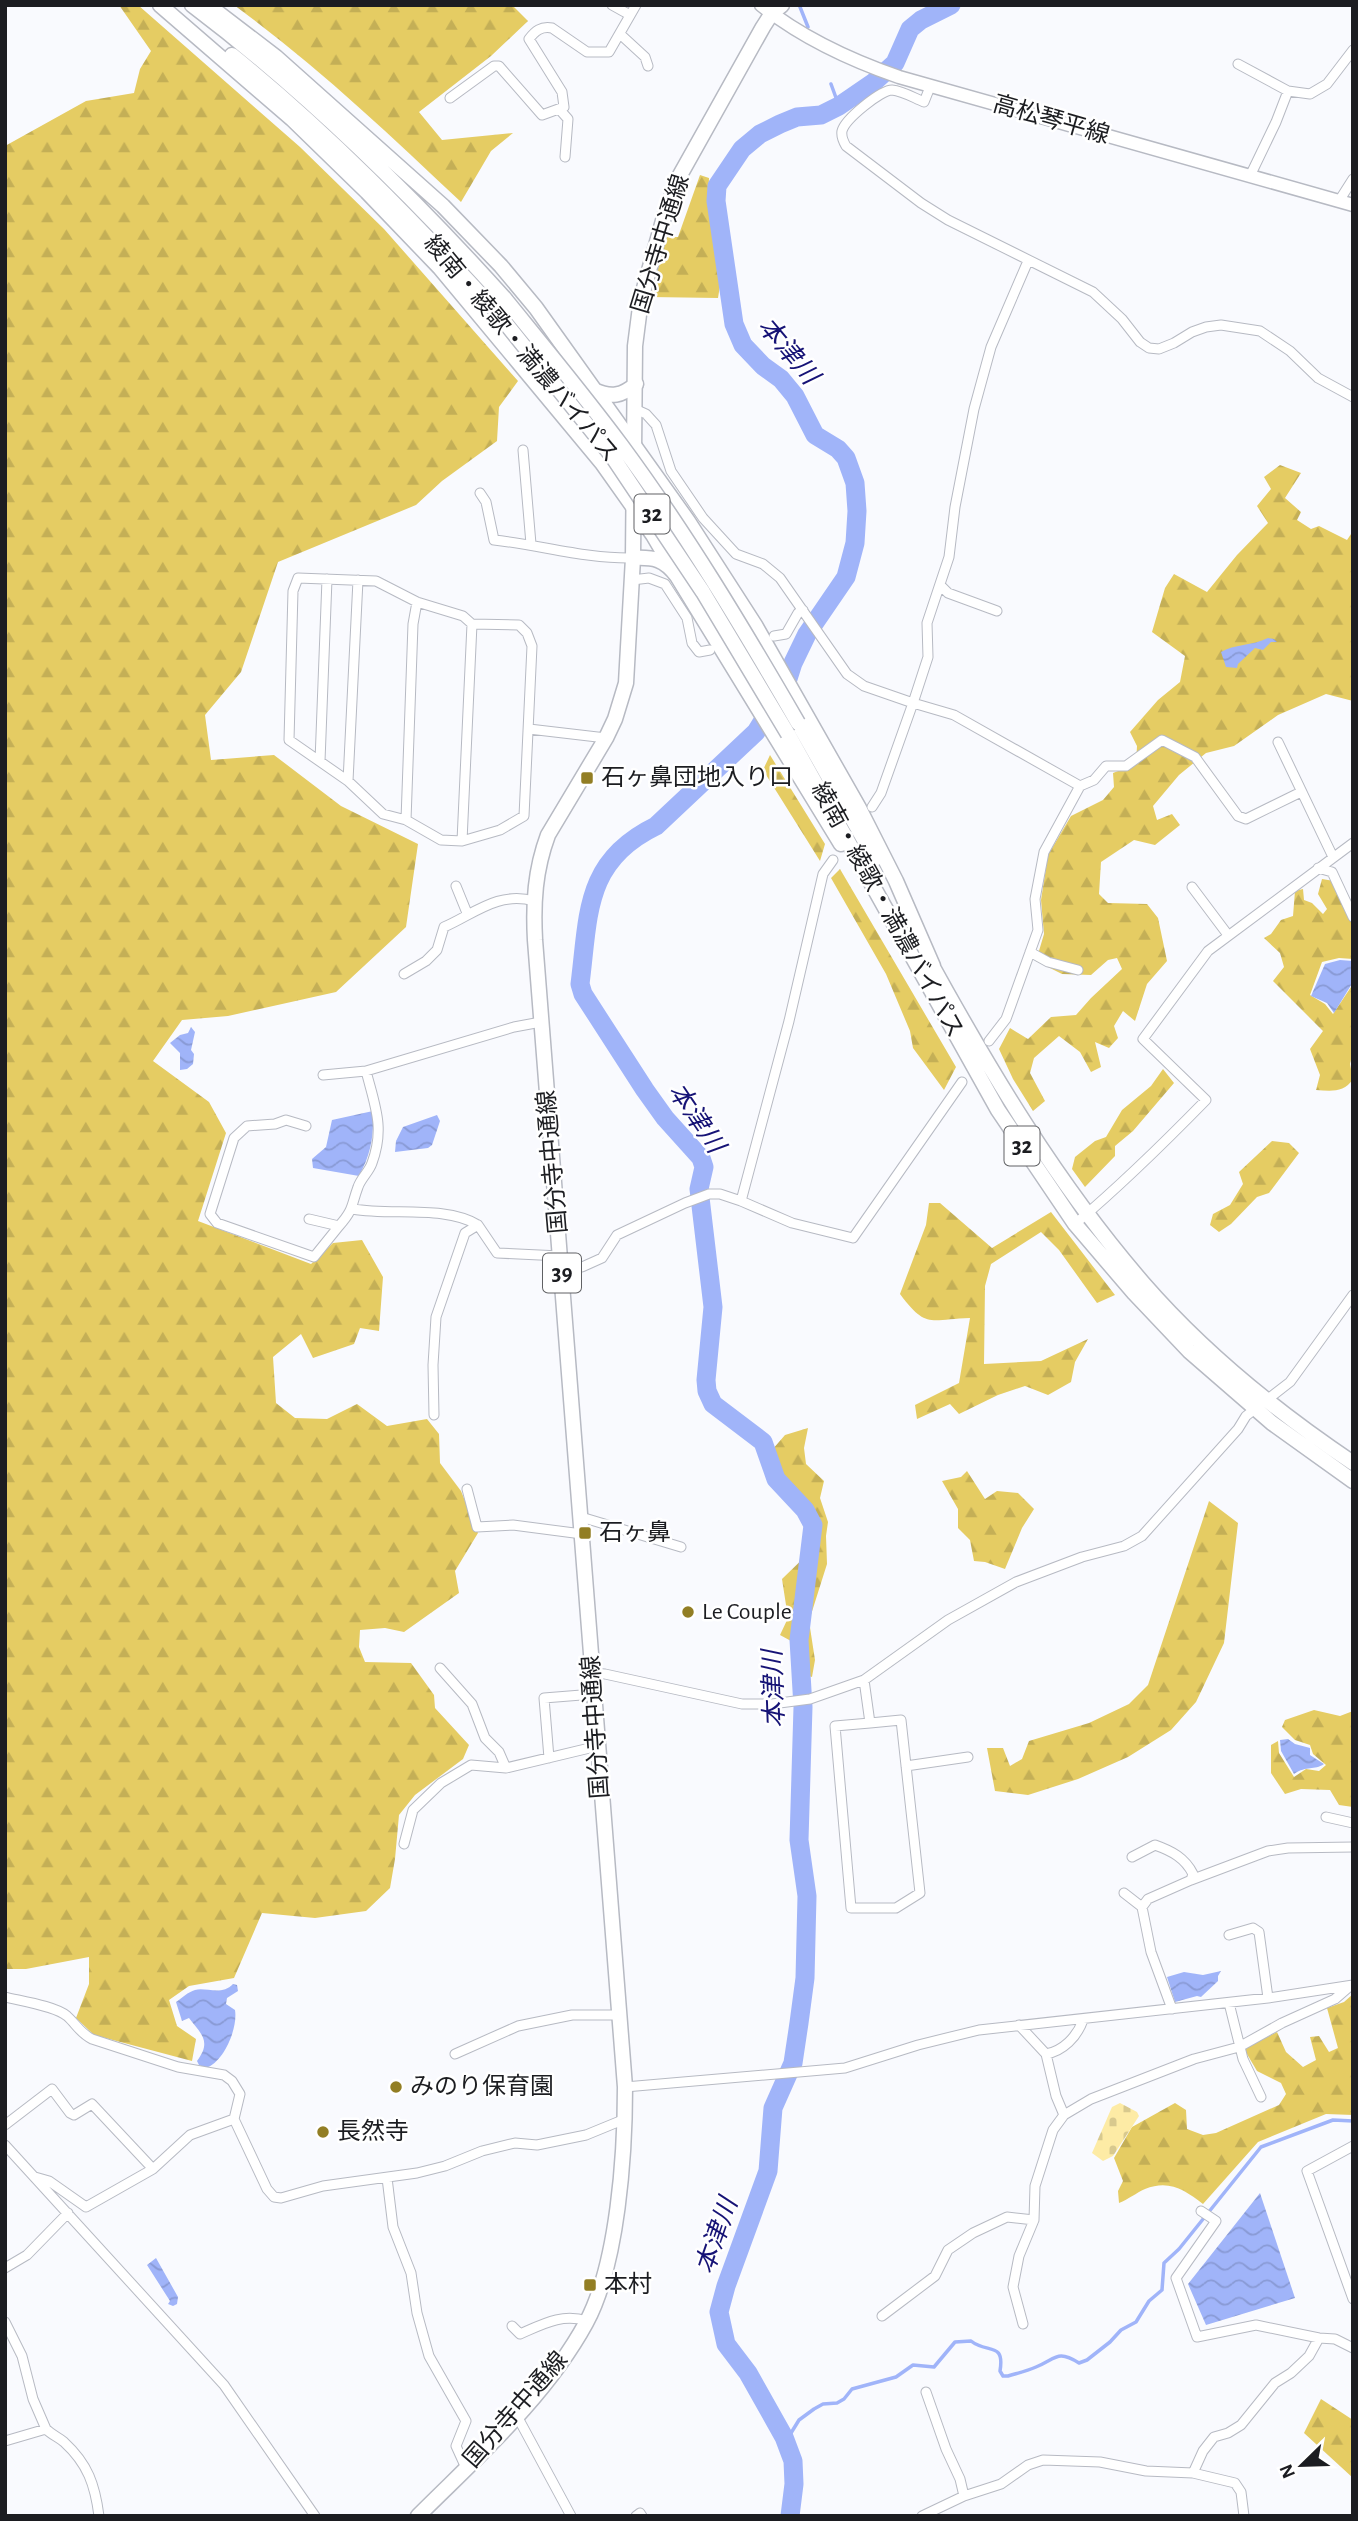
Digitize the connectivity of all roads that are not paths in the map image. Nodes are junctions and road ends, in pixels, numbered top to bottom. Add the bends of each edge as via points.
1 (160, 5) edge
2 (168, 5) edge
3 (192, 5) edge
4 (208, 5) edge
5 (612, 5) edge
6 (636, 5) edge
7 (772, 8) edge
8 (629, 15) junction
9 (620, 34) junction
10 (1353, 50) edge
11 (1238, 64) dead end
12 (648, 66) dead end
13 (930, 87) junction
14 (1288, 91) junction
15 (450, 98) dead end
16 (559, 110) junction
17 (565, 157) dead end
18 (1250, 176) junction
19 (1353, 179) edge
20 (1339, 201) junction
21 (1353, 205) edge
22 (1028, 261) junction
23 (500, 304) junction
24 (636, 384) junction
25 (594, 390) junction
26 (1353, 397) edge
27 (635, 409) junction
28 (635, 446) junction
29 (523, 450) dead end
30 (480, 493) dead end
31 (633, 507) junction
32 (531, 544) junction
33 (633, 558) junction
34 (677, 576) junction
35 (327, 579) junction
36 (358, 580) junction
37 (632, 580) junction
38 (941, 586) junction
39 (417, 602) junction
40 (997, 611) dead end
41 (805, 613) junction
42 (472, 624) junction
43 (774, 636) dead end
44 (710, 650) dead end
45 (913, 703) junction
46 (802, 718) junction
47 (529, 729) junction
48 (606, 738) junction
49 (783, 739) junction
50 (1278, 742) dead end
51 (320, 761) junction
52 (348, 781) junction
53 (1080, 786) junction
54 (1301, 792) junction
55 (872, 807) dead end
56 (405, 820) junction
57 (463, 841) junction
58 (1353, 843) edge
59 (1333, 857) junction
60 (833, 860) dead end
61 (1318, 868) junction
62 (456, 886) dead end
63 (1192, 887) dead end
64 (534, 901) junction
65 (467, 914) junction
66 (1353, 917) edge
67 (1228, 935) junction
68 (1031, 953) junction
69 (927, 969) junction
70 (1078, 970) dead end
71 (404, 974) dead end
72 (541, 1022) junction
73 (989, 1041) dead end
74 (366, 1071) junction
75 (323, 1075) dead end
76 (962, 1082) dead end
77 (306, 1126) dead end
78 (741, 1201) junction
79 (353, 1209) junction
80 (309, 1219) dead end
81 (1081, 1219) junction
82 (478, 1225) junction
83 (339, 1226) junction
84 (560, 1256) junction
85 (1353, 1295) edge
86 (1268, 1401) junction
87 (1256, 1410) junction
88 (434, 1415) dead end
89 (1353, 1463) edge
90 (1353, 1481) edge
91 (467, 1489) dead end
92 (581, 1517) junction
93 (582, 1534) junction
94 (681, 1548) dead end
95 (440, 1668) dead end
96 (592, 1673) junction
97 (864, 1680) junction
98 (594, 1694) junction
99 (870, 1723) junction
100 (598, 1746) junction
101 (968, 1757) dead end
102 (549, 1758) junction
103 (906, 1766) junction
104 (506, 1768) junction
105 (1326, 1816) dead end
106 (1353, 1823) edge
107 (404, 1844) dead end
108 (1353, 1847) edge
109 (1132, 1857) dead end
110 (1191, 1880) junction
111 (1124, 1893) dead end
112 (1142, 1907) junction
113 (1229, 1935) dead end
114 (1352, 1985) edge
115 (1314, 1992) junction
116 (5, 1997) edge
117 (1268, 1998) junction
118 (1229, 2003) junction
119 (1318, 2007) junction
120 (1172, 2009) junction
121 (620, 2015) junction
122 (1083, 2020) junction
123 (1019, 2025) junction
124 (1240, 2047) junction
125 (455, 2054) dead end
126 (1046, 2054) junction
127 (625, 2087) junction
128 (1261, 2097) dead end
129 (1064, 2115) junction
130 (234, 2119) junction
131 (625, 2119) junction
132 (5, 2125) edge
133 (5, 2145) edge
134 (1353, 2146) edge
135 (152, 2169) junction
136 (35, 2177) junction
137 (387, 2178) junction
138 (1201, 2211) dead end
139 (68, 2213) junction
140 (1034, 2220) junction
141 (5, 2268) edge
142 (1353, 2300) edge
143 (881, 2316) dead end
144 (587, 2321) junction
145 (5, 2322) edge
146 (1023, 2324) dead end
147 (512, 2326) dead end
148 (1319, 2338) junction
149 (1353, 2348) edge
150 (926, 2392) dead end
151 (517, 2416) junction
152 (46, 2429) junction
153 (5, 2441) edge
154 (466, 2468) junction
155 (1193, 2473) junction
156 (964, 2496) junction
157 (99, 2516) edge
158 (315, 2516) edge
159 (418, 2516) edge
160 (571, 2516) edge
161 (636, 2516) edge
162 (642, 2516) edge
163 (922, 2516) edge
164 (1244, 2516) edge

1 - 31 main road via 292,119 440,268
2 - 23 main road, 綾南・綾歌・満濃バイパス / 32 via 326,135
3 - 23 main road, 綾南・綾歌・満濃バイパス / 32 via 337,126 433,220
4 - 25 main road via 276,57 443,206 536,308
5 - 8 street
6 - 8 street
7 - 13 main road, 高松琴平線 via 808,37
7 - 24 main road, 国分寺中通線 / 39 via 679,177 664,218 636,320
8 - 9 street
9 - 12 street via 645,57
9 - 16 street via 609,52 587,52 552,28 545,27 529,38 562,92 564,107
10 - 14 street via 1319,90 1310,94
11 - 14 street
13 - 18 main road, 高松琴平線
13 - 22 street via 924,102 897,91 881,93 847,121 842,139 921,203
14 - 18 street
15 - 16 street via 499,66 542,115
16 - 17 street via 568,119
18 - 20 main road, 高松琴平線
19 - 20 street
20 - 21 main road, 高松琴平線
22 - 26 street via 1093,292 1149,348 1174,344 1206,327 1260,331 1318,378
22 - 38 street via 990,346
23 - 46 main road, 綾南・綾歌・満濃バイパス / 32, bridge via 584,396 655,494
23 - 49 main road, 綾南・綾歌・満濃バイパス / 32, bridge via 632,485 702,592
24 - 25 main road via 617,395
24 - 27 main road, 国分寺中通線 / 39
25 - 28 main road
27 - 28 main road, 国分寺中通線 / 39
27 - 41 street via 656,425 671,471 703,518 736,554 763,564 780,578
28 - 31 main road, 国分寺中通線 / 39
28 - 46 main road via 772,653
29 - 32 street
30 - 32 street via 494,540
31 - 33 main road, 国分寺中通線 / 39
31 - 34 main road
32 - 33 street via 596,558
33 - 34 main road via 658,559
33 - 37 main road, 国分寺中通線 / 39
34 - 49 main road via 744,686
35 - 36 street
35 - 51 street
35 - 51 street via 299,578 293,591 289,740
36 - 39 street via 376,581
36 - 52 street
37 - 44 street via 649,578 665,584 687,618 692,643 699,652
37 - 48 main road, 国分寺中通線 / 39 via 626,683
38 - 40 street via 948,593
38 - 45 street via 927,623 928,657
39 - 42 street via 463,616
39 - 56 street
41 - 43 street via 798,613 786,634
41 - 45 street via 846,674 864,686
42 - 47 street via 519,625 527,633 532,646
42 - 57 street
45 - 53 street via 954,715
45 - 55 street
46 - 69 main road, 綾南・綾歌・満濃バイパス / 32
47 - 48 street
47 - 57 street via 524,816 500,830
48 - 64 main road, 国分寺中通線 / 39 via 548,835
49 - 69 main road, 綾南・綾歌・満濃バイパス / 32
50 - 54 street
51 - 52 street
52 - 56 street via 383,814
53 - 54 street via 1094,780 1106,766 1126,766 1162,740 1195,757 1238,816 1246,819
53 - 68 street via 1044,852 1035,899 1038,930
54 - 59 street
56 - 57 street via 441,840
58 - 59 street
59 - 61 street
60 - 78 street via 823,874
61 - 66 street via 1332,872
61 - 67 street
62 - 65 street
63 - 67 street
64 - 65 street via 520,897 496,900
64 - 72 main road, 国分寺中通線 / 39
65 - 71 street via 444,927 437,950
67 - 81 street via 1208,951 1143,1039 1206,1100 1150,1159
68 - 70 street
68 - 73 street via 1006,1019
69 - 81 main road, 綾南・綾歌・満濃バイパス / 32
72 - 74 street
72 - 84 main road, 国分寺中通線 / 39
74 - 75 street
74 - 79 street via 380,1122 378,1143
76 - 78 street via 853,1238 792,1223
77 - 83 street via 286,1120 247,1126 234,1138 210,1214 216,1223 314,1257
78 - 84 street via 720,1194 685,1203 617,1236 602,1258 582,1266
79 - 82 street via 458,1217
79 - 83 street
80 - 83 street
81 - 86 main road, 綾南・綾歌・満濃バイパス / 32 via 1198,1340
81 - 87 main road, 綾南・綾歌・満濃バイパス / 32 via 1134,1293 1189,1351
82 - 84 street via 497,1252
82 - 88 street via 465,1233 436,1317
84 - 92 main road, 国分寺中通線 / 39
85 - 86 street via 1290,1382
86 - 87 street
86 - 89 main road, 綾南・綾歌・満濃バイパス / 32
87 - 90 main road, 綾南・綾歌・満濃バイパス / 32
87 - 97 street via 1135,1542 1016,1581 948,1620
91 - 93 street via 477,1527 513,1525
92 - 93 main road, 国分寺中通線 / 39
92 - 94 street
93 - 96 main road, 国分寺中通線 / 39
95 - 104 street via 472,1704 485,1738
96 - 97 street via 742,1704 795,1702
96 - 98 main road, 国分寺中通線 / 39
97 - 99 street
98 - 100 main road, 国分寺中通線 / 39
98 - 102 street via 544,1698
99 - 103 street via 901,1720
99 - 103 street via 835,1726 851,1908 896,1908 920,1893
100 - 102 street
100 - 121 main road, 国分寺中通線 / 39
101 - 103 street
102 - 104 street
104 - 107 street via 471,1765 441,1783 413,1810
105 - 106 street
108 - 110 street via 1268,1852
109 - 110 street via 1155,1845 1172,1851 1188,1864
110 - 112 street via 1148,1899
111 - 112 street
112 - 120 street via 1151,1952
113 - 117 street via 1253,1928 1259,1933
114 - 115 street
114 - 119 street
115 - 117 street
115 - 119 street
116 - 130 street via 66,2015 92,2039 178,2067 223,2075 240,2094
117 - 118 street
118 - 120 street
118 - 124 street
119 - 124 street
120 - 122 street
121 - 125 street via 572,2015 518,2026
121 - 127 main road, 国分寺中通線 / 39
122 - 123 street
122 - 126 street via 1058,2052
123 - 126 street
123 - 127 street via 918,2045 845,2068
124 - 128 street
124 - 129 street via 1168,2069 1091,2099
126 - 129 street
127 - 131 main road, 国分寺中通線 / 39
129 - 140 street via 1053,2130 1035,2186
130 - 135 street via 190,2135
130 - 137 street via 274,2197
131 - 137 street via 586,2135 537,2146 515,2143 445,2166
131 - 144 main road, 国分寺中通線 / 39 via 608,2264
132 - 135 street via 52,2089 74,2115 92,2104
133 - 136 street
134 - 142 street via 1307,2171
135 - 136 street via 86,2207 49,2181
136 - 139 street
137 - 154 street via 393,2227 411,2273 429,2356 466,2421 456,2446
138 - 148 street via 1216,2221 1175,2278 1197,2337 1256,2325
139 - 141 street via 27,2255
139 - 158 street via 224,2385
140 - 143 street via 1007,2217 973,2233 948,2250 935,2276
140 - 146 street via 1019,2256 1013,2287
144 - 147 street via 559,2318 520,2334
144 - 151 main road, 国分寺中通線 / 39 via 551,2377
145 - 152 street via 22,2356
148 - 149 street via 1335,2339
148 - 155 street via 1309,2356 1269,2388 1241,2425 1214,2437
150 - 156 street
151 - 154 main road, 国分寺中通線 / 39
151 - 160 street
152 - 153 street
152 - 157 street via 63,2441 88,2472 97,2491
154 - 159 main road, 国分寺中通線 / 39
155 - 156 street via 1146,2472 1078,2459 1043,2460 1002,2484
155 - 164 street via 1235,2483
156 - 163 street
161 - 162 street

